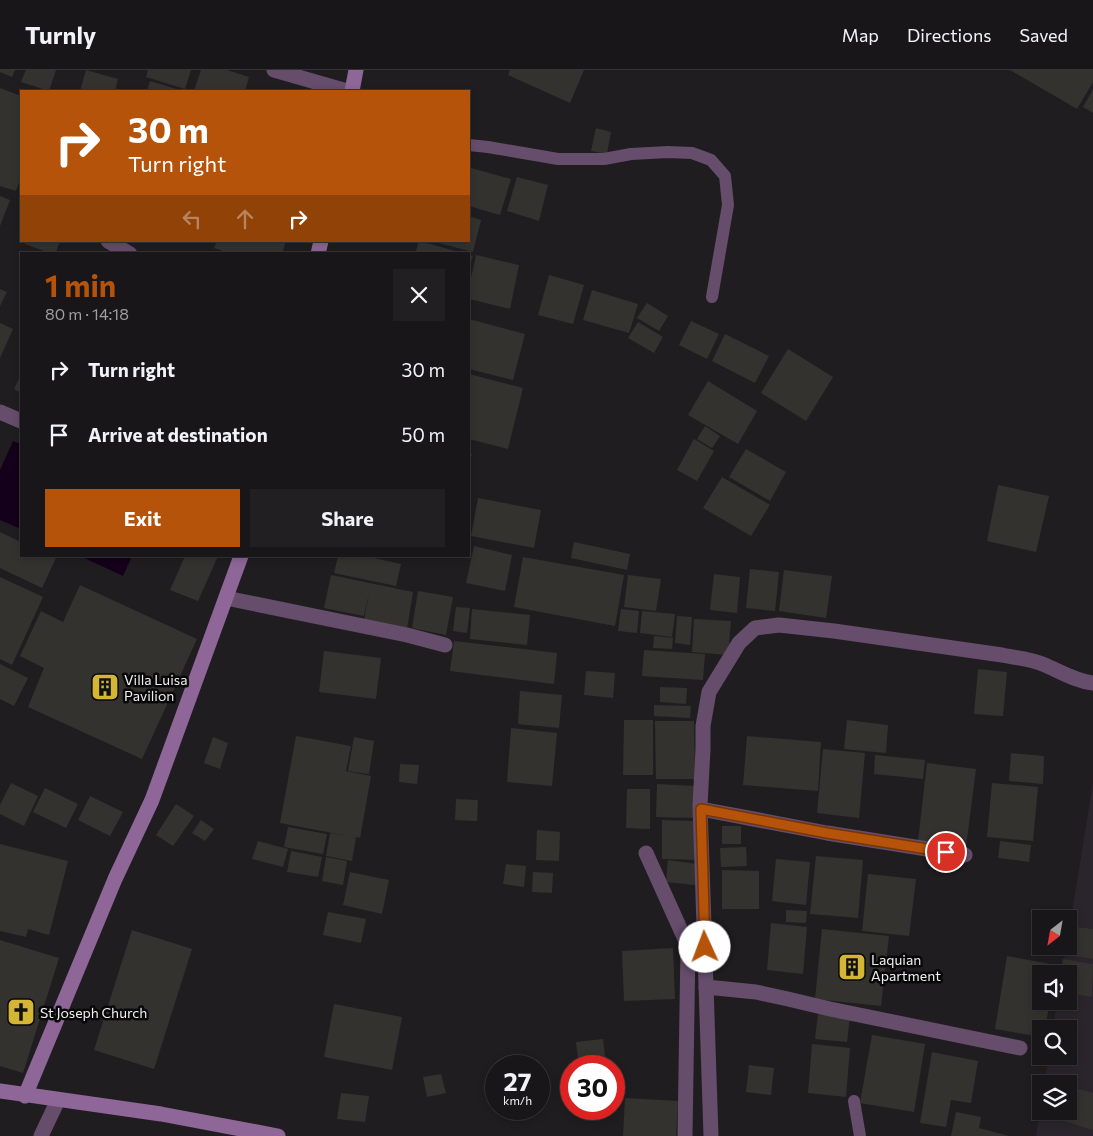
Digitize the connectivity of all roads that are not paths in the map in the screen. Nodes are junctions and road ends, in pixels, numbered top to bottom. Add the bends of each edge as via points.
1 (274, 70) edge
2 (356, 70) edge
3 (344, 90) edge
4 (352, 90) edge
5 (470, 145) edge
6 (110, 242) edge
7 (127, 252) edge
8 (712, 297) dead end
9 (0, 412) edge
10 (20, 420) edge
11 (241, 557) edge
12 (226, 598) junction
13 (446, 645) dead end
14 (1093, 683) edge
15 (701, 809) junction
16 (646, 853) dead end
17 (965, 855) dead end
18 (706, 986) junction
19 (1020, 1048) dead end
20 (0, 1091) edge
21 (25, 1096) junction
22 (58, 1100) junction
23 (854, 1101) dead end
24 (41, 1136) edge
25 (278, 1136) edge
26 (685, 1136) edge
27 (711, 1136) edge
28 (860, 1136) edge

1 - 3 street
2 - 4 street
5 - 8 lane via 558,158 604,159 668,152 692,153 712,160 725,176 728,205
6 - 7 street
9 - 10 street
11 - 12 street
12 - 13 street
12 - 21 street via 152,800 115,879
14 - 15 street via 1043,664 1002,655 834,631 779,625 755,628 739,643 709,692 702,726
15 - 17 street
15 - 18 street
16 - 26 street via 688,946
18 - 19 street via 788,998
18 - 27 street
20 - 21 street
21 - 22 street
22 - 24 street
22 - 25 street via 160,1114
23 - 28 lane

